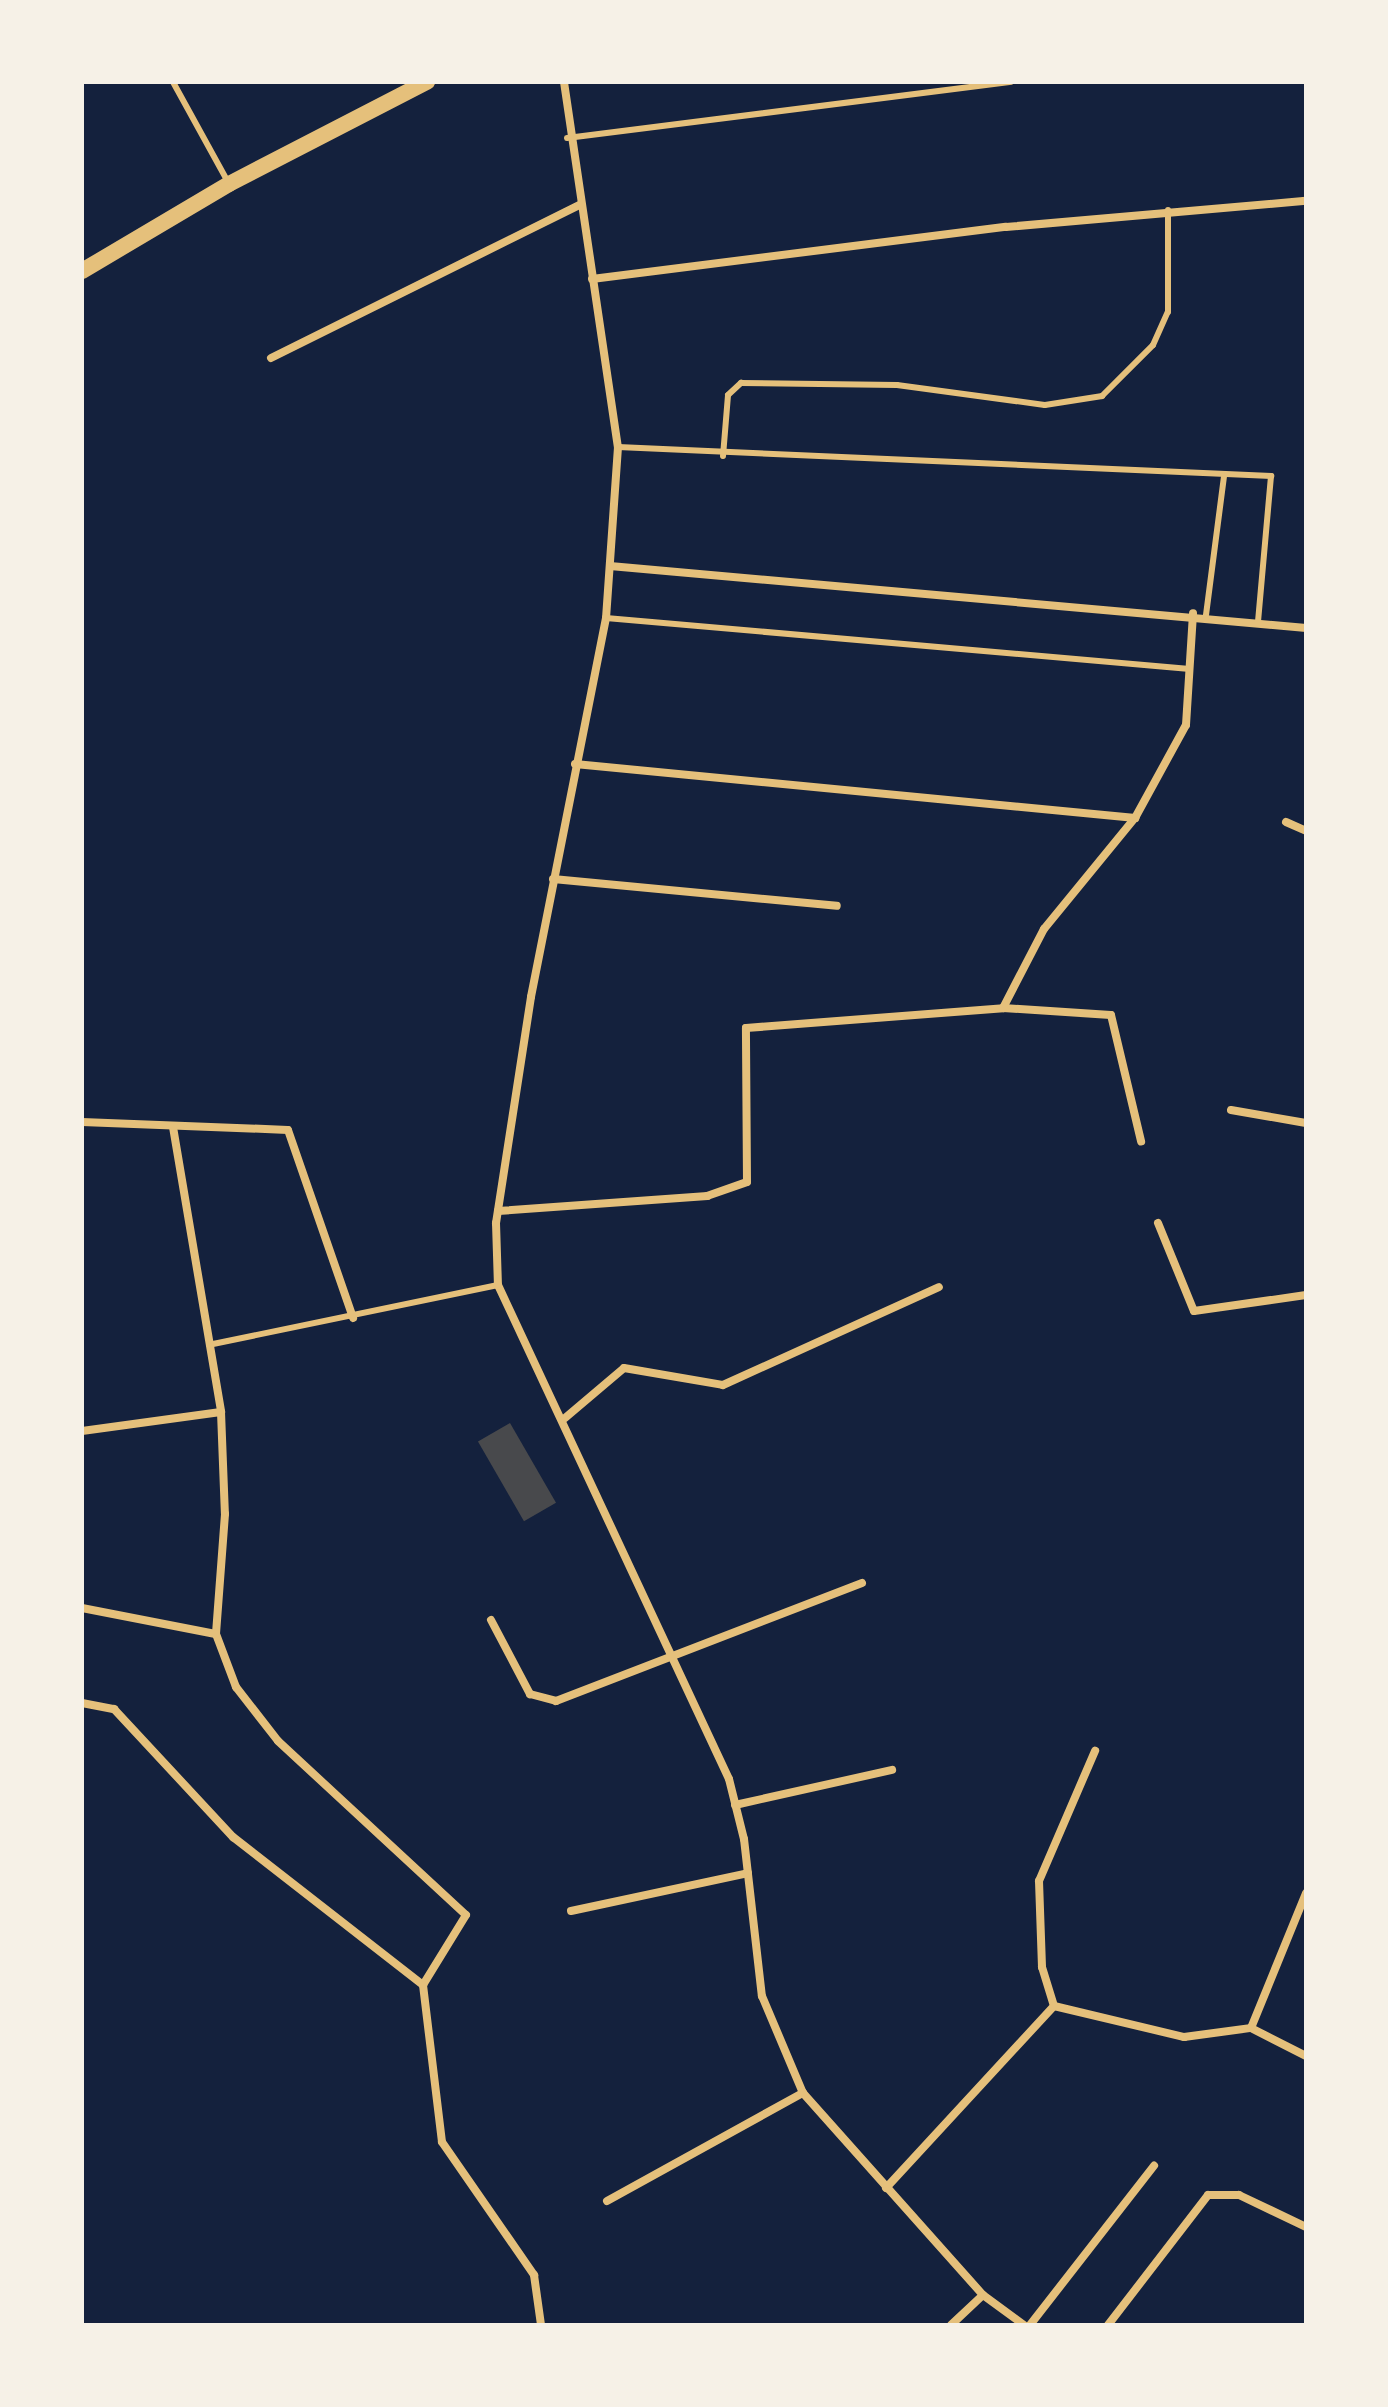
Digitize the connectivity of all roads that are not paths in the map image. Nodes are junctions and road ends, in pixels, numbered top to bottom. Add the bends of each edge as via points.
1 (173, 82) edge
2 (427, 82) edge
3 (564, 82) edge
4 (1011, 82) edge
5 (567, 138) junction
6 (229, 184) junction
7 (1306, 201) edge
8 (579, 205) junction
9 (1168, 210) junction
10 (82, 271) edge
11 (592, 279) junction
12 (271, 358) dead end
13 (618, 447) junction
14 (723, 456) junction
15 (1224, 476) junction
16 (610, 566) junction
17 (1193, 613) junction
18 (1206, 615) junction
19 (606, 618) junction
20 (1258, 623) junction
21 (1306, 628) edge
22 (1190, 669) junction
23 (575, 764) junction
24 (1135, 818) junction
25 (1286, 822) dead end
26 (1306, 831) edge
27 (553, 879) junction
28 (837, 906) dead end
29 (1003, 1008) junction
30 (1231, 1110) dead end
31 (82, 1122) edge
32 (1306, 1123) edge
33 (173, 1127) junction
34 (1141, 1141) dead end
35 (498, 1211) junction
36 (1158, 1223) dead end
37 (498, 1285) junction
38 (939, 1287) dead end
39 (1306, 1295) edge
40 (353, 1318) junction
41 (213, 1344) junction
42 (221, 1412) junction
43 (565, 1418) junction
44 (82, 1431) edge
45 (862, 1583) dead end
46 (82, 1608) edge
47 (491, 1620) dead end
48 (216, 1634) junction
49 (675, 1658) junction
50 (82, 1703) edge
51 (1095, 1751) dead end
52 (892, 1770) dead end
53 (735, 1805) junction
54 (748, 1873) junction
55 (1306, 1893) edge
56 (571, 1911) dead end
57 (423, 1985) junction
58 (1054, 2006) junction
59 (1251, 2028) junction
60 (1306, 2056) edge
61 (803, 2093) junction
62 (1154, 2166) dead end
63 (886, 2188) junction
64 (607, 2201) dead end
65 (1306, 2227) edge
66 (983, 2295) junction
67 (541, 2325) edge
68 (951, 2325) edge
69 (1027, 2325) edge
70 (1108, 2325) edge

1 - 6 lane
2 - 6 main road
3 - 5 street
4 - 5 lane
5 - 8 street
6 - 10 main road
7 - 9 street
8 - 11 street
8 - 12 street
9 - 11 street
9 - 14 lane via 1168,312 1153,345 1102,396 1045,405 897,385 741,383 728,395
11 - 13 street
13 - 14 lane
13 - 16 street
14 - 15 lane
15 - 18 lane
15 - 20 lane via 1271,476
16 - 17 street
16 - 19 street
17 - 18 street
17 - 22 street
18 - 20 street
19 - 22 lane
19 - 23 street
20 - 21 street
22 - 24 street via 1186,725
23 - 24 street
23 - 27 street
24 - 29 street via 1044,929
25 - 26 street
27 - 28 street
27 - 35 street
29 - 34 street via 1111,1015
29 - 35 street via 746,1028 747,1182 707,1196
30 - 32 street
31 - 33 street
33 - 40 street via 288,1130
33 - 41 street
35 - 37 street
36 - 39 street via 1194,1311
37 - 40 lane
37 - 43 street
38 - 43 street via 723,1385 624,1368
40 - 41 lane
41 - 42 street
42 - 44 street
42 - 48 street via 225,1514
43 - 49 street
45 - 49 street
46 - 48 street
47 - 49 street via 541,1702
48 - 57 street via 236,1687 278,1741 466,1915
49 - 53 street
50 - 57 street via 114,1709 233,1837
51 - 58 street via 1039,1881 1042,1967
52 - 53 street
53 - 54 street
54 - 56 street
54 - 61 street via 762,1996
55 - 59 street
57 - 67 street via 442,2142 534,2275
58 - 59 street via 1184,2037
58 - 63 street
59 - 60 street
61 - 63 street
61 - 64 street
62 - 69 street
63 - 66 street
65 - 70 street via 1239,2195 1208,2195
66 - 68 street
66 - 69 street

